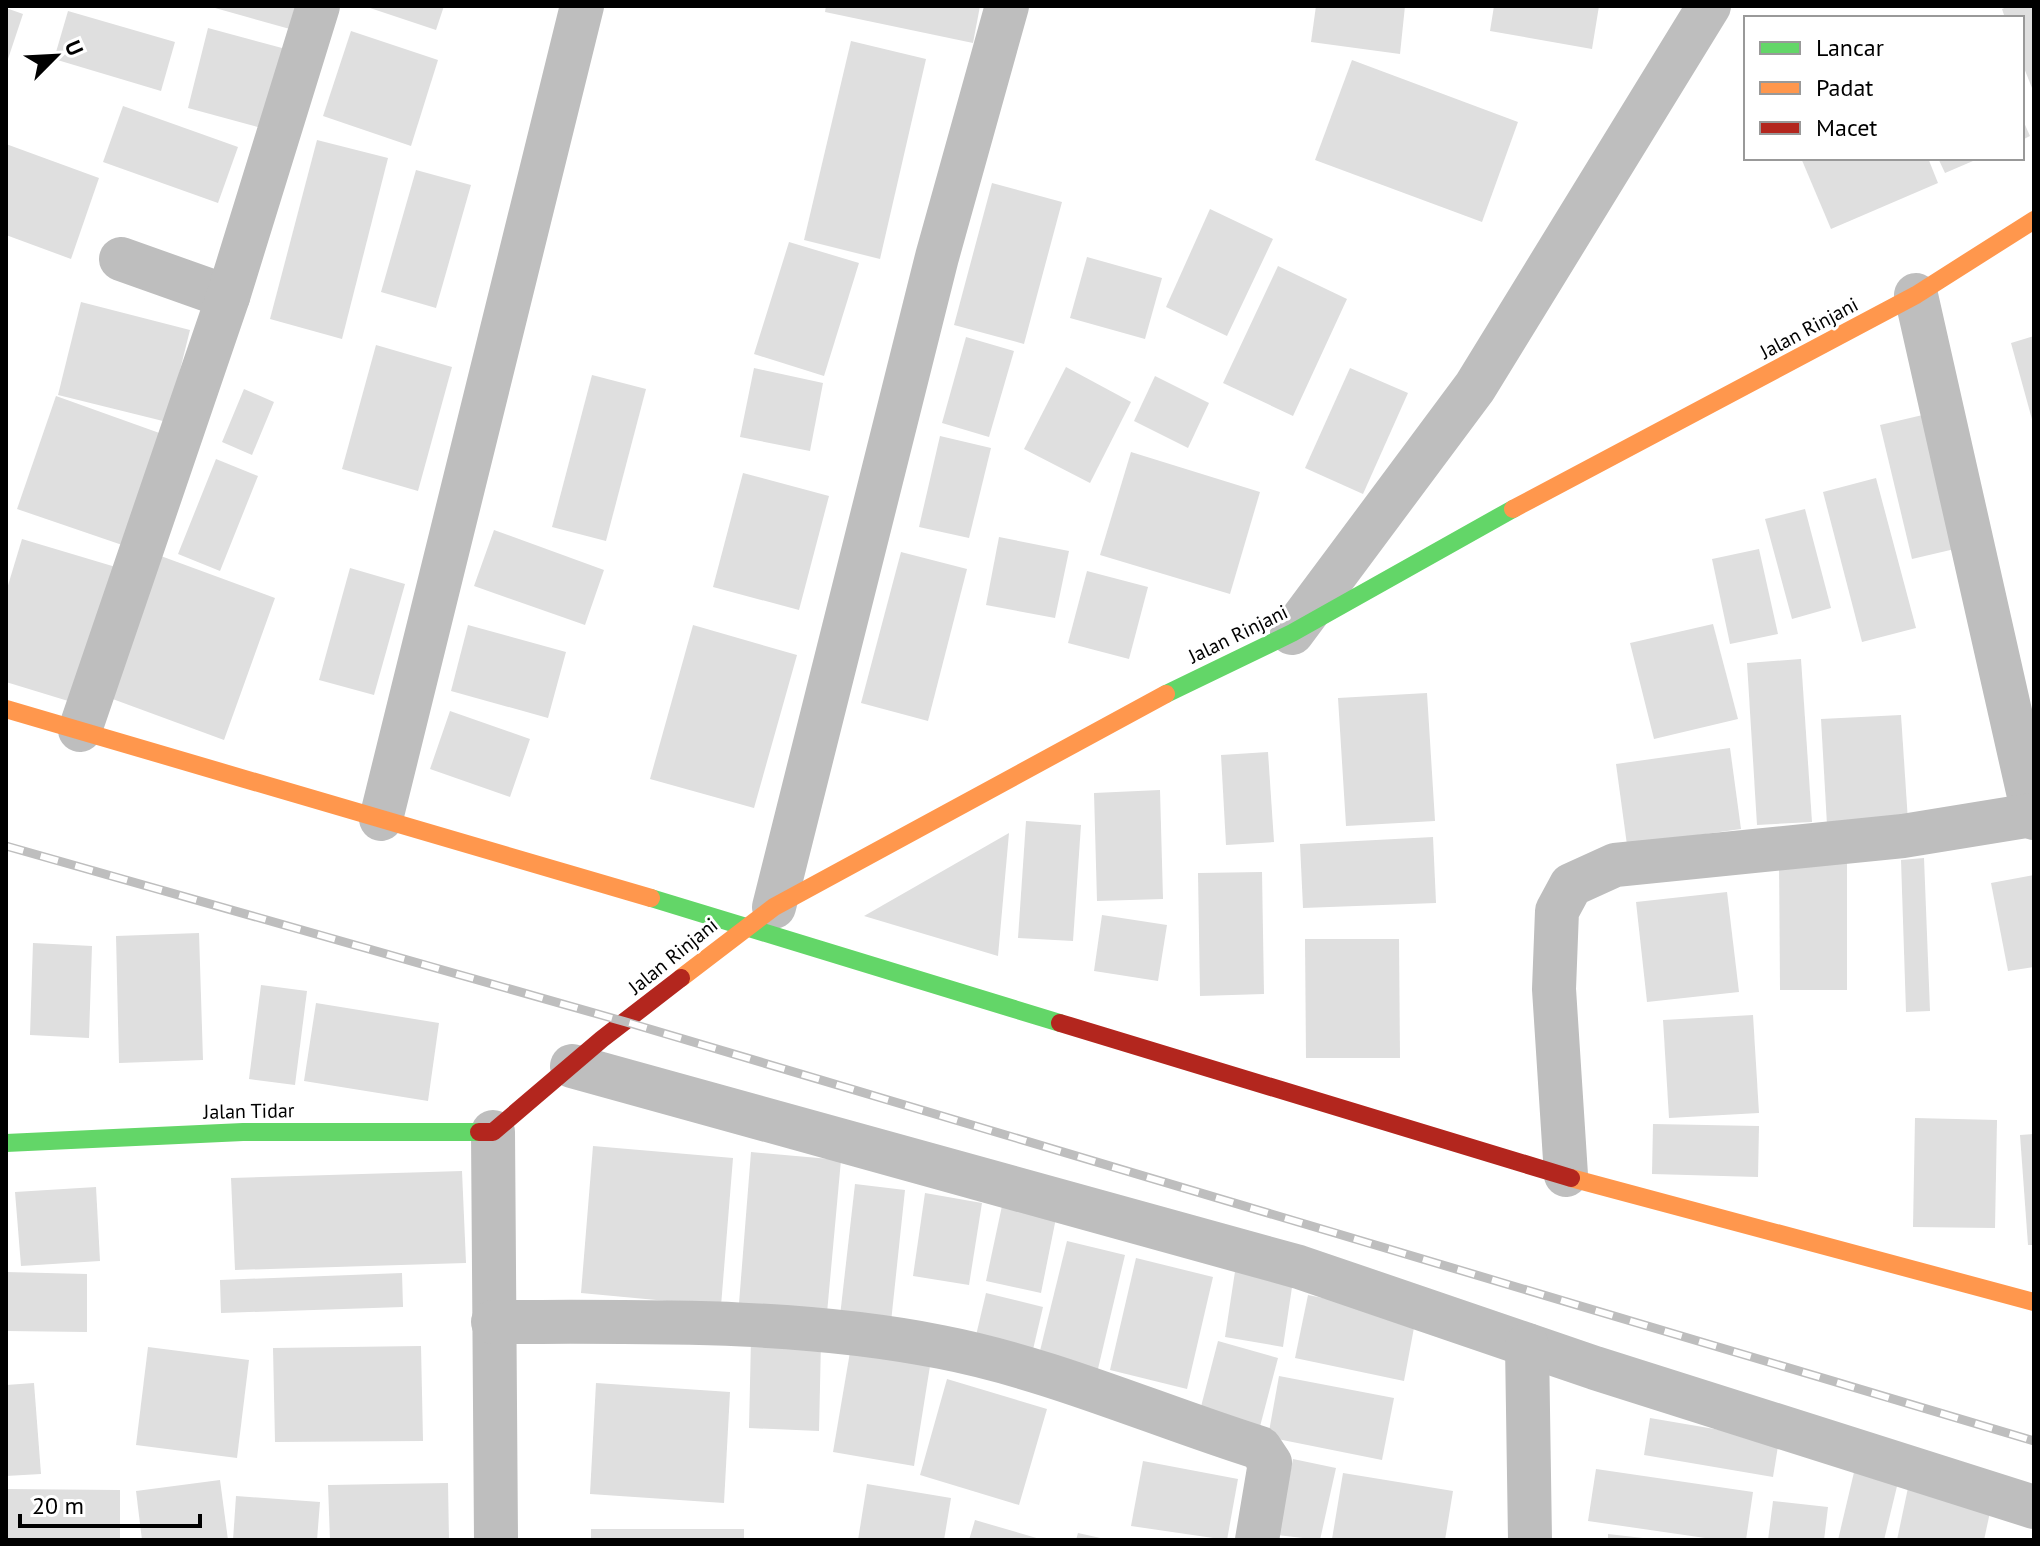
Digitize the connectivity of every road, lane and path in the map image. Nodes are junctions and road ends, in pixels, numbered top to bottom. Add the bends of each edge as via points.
1 (318, 6) edge
2 (582, 6) edge
3 (1007, 6) edge
4 (1709, 6) edge
5 (2034, 220) edge
6 (121, 259) dead end
7 (1916, 295) junction
8 (228, 297) junction
9 (1292, 633) junction
10 (6, 709) edge
11 (80, 730) junction
12 (2033, 816) edge
13 (381, 819) junction
14 (760, 916) junction
15 (572, 1066) junction
16 (493, 1132) junction
17 (6, 1143) edge
18 (1566, 1175) junction
19 (2034, 1302) edge
20 (493, 1322) junction
21 (1527, 1345) junction
22 (2034, 1507) edge
23 (496, 1540) edge
24 (1257, 1540) edge
25 (1530, 1540) edge

1 - 8 street
2 - 13 street
3 - 14 street
4 - 9 street via 1475,387
5 - 7 street, Jalan Rinjani
6 - 8 street
7 - 9 street, Jalan Rinjani via 1475,529
7 - 12 street
8 - 11 street
9 - 14 street, Jalan Rinjani via 1160,697
10 - 11 street
11 - 13 street
12 - 18 street via 1903,836 1615,865 1571,885 1557,911 1554,989
13 - 14 street
14 - 15 street, Jalan Rinjani
14 - 18 street via 1501,1159
15 - 16 street, Jalan Rinjani
15 - 21 street via 1299,1267
16 - 17 street, Jalan Tidar via 243,1132
16 - 20 street
18 - 19 street
20 - 23 street
20 - 24 street via 724,1325 846,1334 982,1358 1260,1448 1270,1463
21 - 22 street
21 - 25 street

